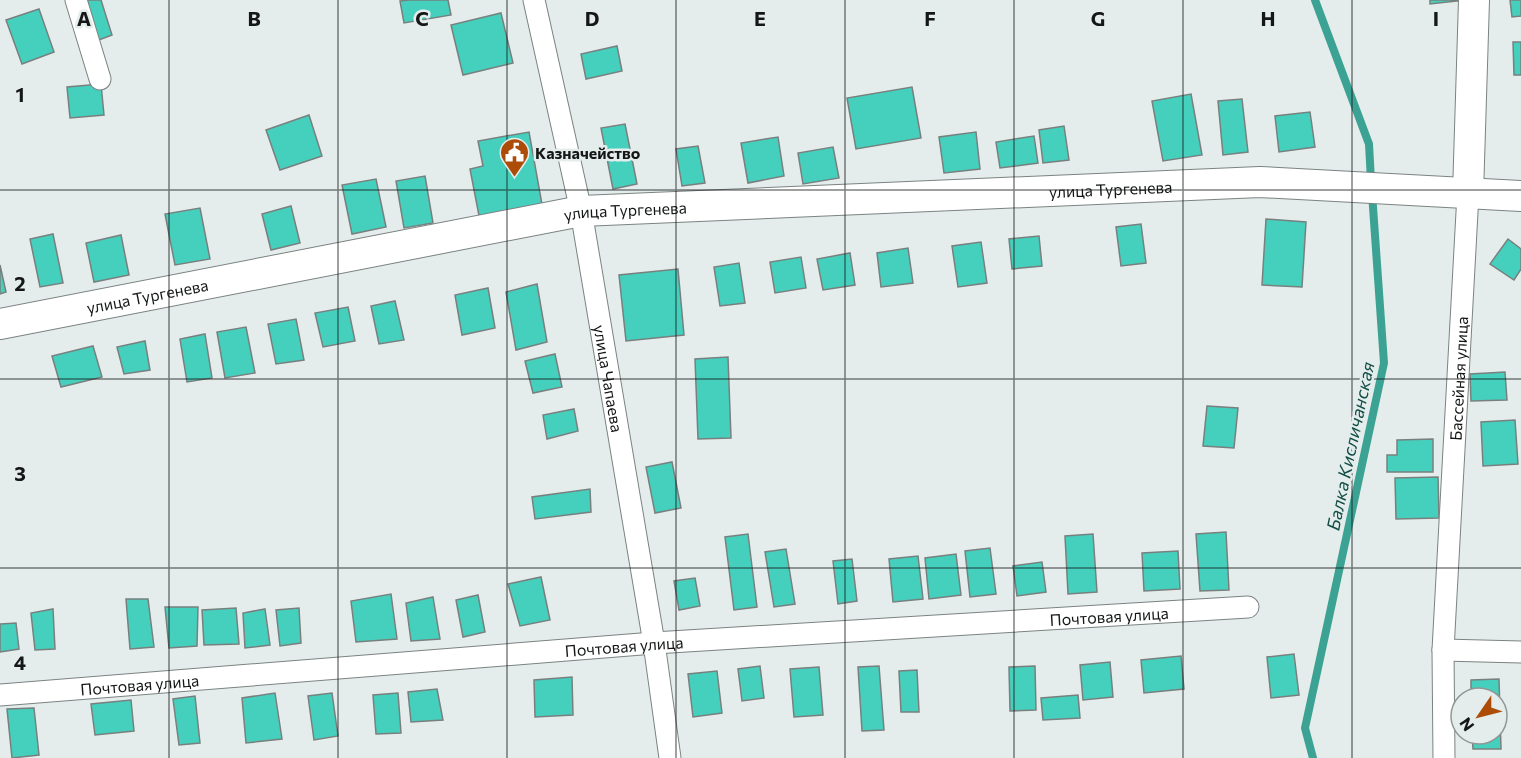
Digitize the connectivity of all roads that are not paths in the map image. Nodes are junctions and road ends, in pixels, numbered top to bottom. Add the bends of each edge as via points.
1 (76, 0) edge
2 (534, 0) edge
3 (1474, 0) edge
4 (100, 79) dead end
5 (1468, 194) junction
6 (1521, 196) edge
7 (581, 211) junction
8 (0, 324) edge
9 (1248, 607) dead end
10 (654, 643) junction
11 (1443, 650) junction
12 (1521, 652) edge
13 (0, 695) edge
14 (670, 758) edge
15 (1444, 758) edge

1 - 4 street
2 - 7 street, улица Чапаева
3 - 5 main road, Бассейная улица
5 - 6 main road
5 - 7 main road, улица Тургенева via 1260,182
5 - 11 street, Бассейная улица
7 - 8 main road, улица Тургенева
7 - 10 street, улица Чапаева
9 - 10 street, Почтовая улица
10 - 13 street, Почтовая улица
10 - 14 street, улица Чапаева
11 - 12 street
11 - 15 street, Бассейная улица

